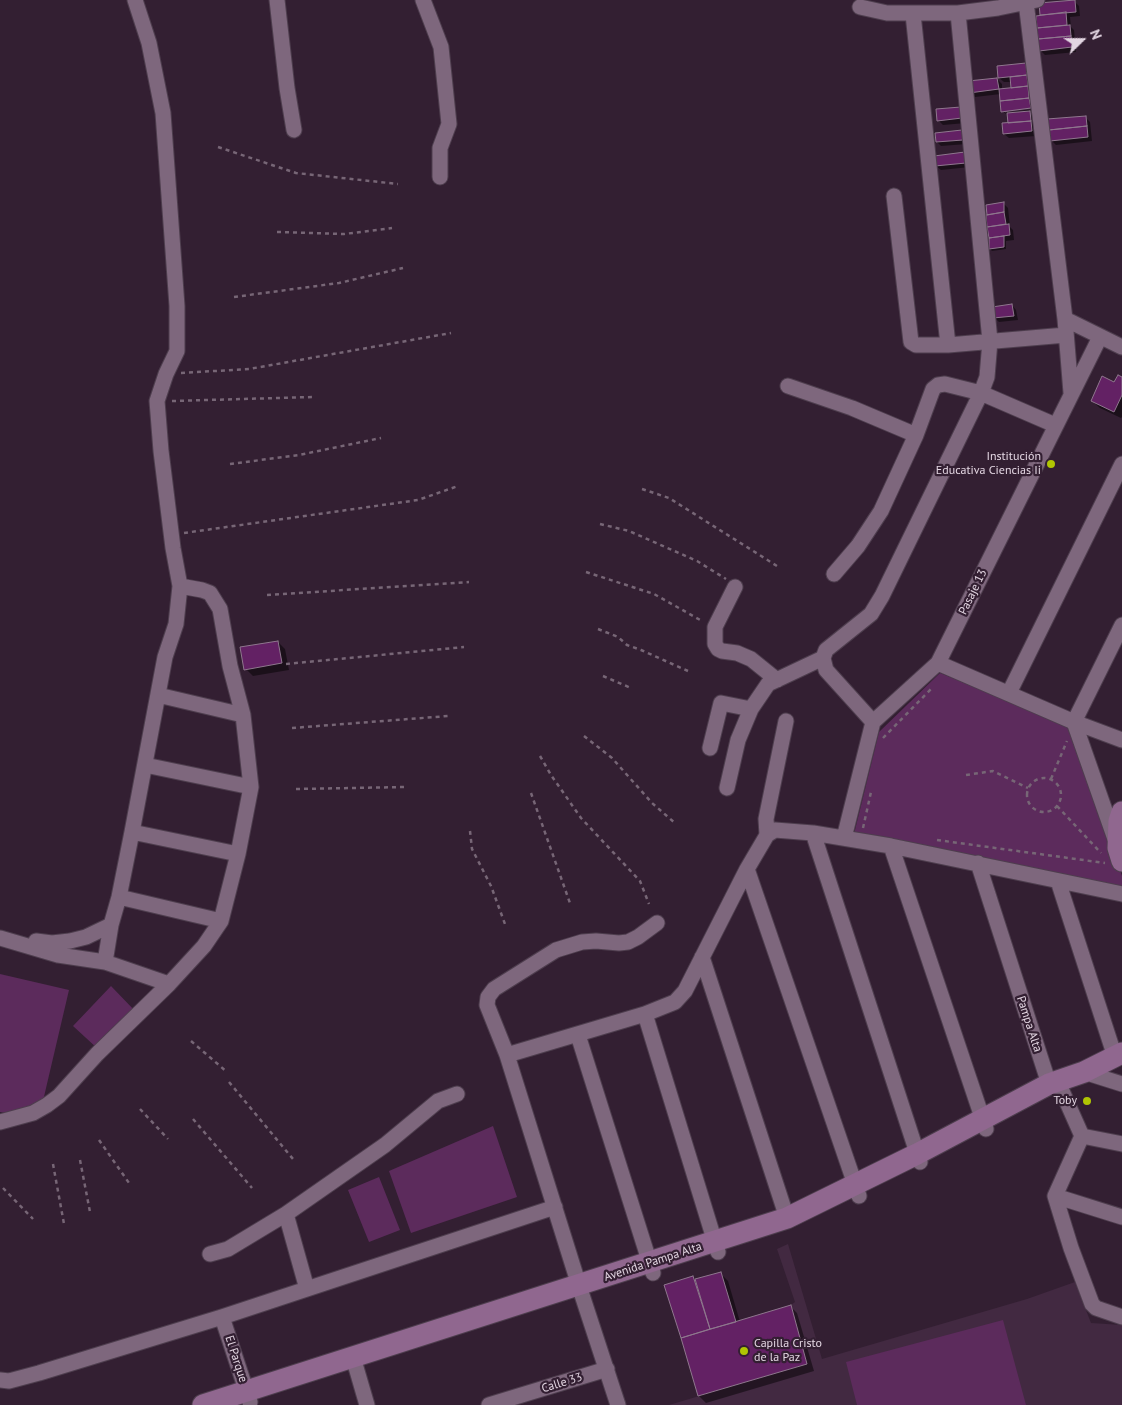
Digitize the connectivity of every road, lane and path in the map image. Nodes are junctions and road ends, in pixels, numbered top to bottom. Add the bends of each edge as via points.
1 (134, 0) edge
2 (277, 0) edge
3 (423, 0) edge
4 (1031, 1) edge
5 (997, 4) edge
6 (860, 7) dead end
7 (958, 12) junction
8 (913, 14) junction
9 (294, 130) dead end
10 (218, 147) dead end
11 (440, 177) dead end
12 (398, 184) dead end
13 (894, 196) dead end
14 (392, 228) dead end
15 (277, 232) dead end
16 (403, 268) dead end
17 (234, 297) dead end
18 (1065, 319) junction
19 (452, 333) dead end
20 (1066, 335) junction
21 (1100, 337) junction
22 (990, 341) junction
23 (948, 345) junction
24 (1122, 347) edge
25 (166, 374) junction
26 (788, 386) dead end
27 (981, 393) junction
28 (1071, 395) junction
29 (313, 397) dead end
30 (157, 401) junction
31 (1055, 425) junction
32 (916, 435) junction
33 (381, 438) dead end
34 (230, 464) dead end
35 (1122, 464) edge
36 (458, 486) dead end
37 (642, 489) dead end
38 (600, 524) dead end
39 (172, 535) junction
40 (777, 566) dead end
41 (586, 572) dead end
42 (834, 574) dead end
43 (469, 582) dead end
44 (180, 586) junction
45 (735, 587) joint
46 (268, 596) dead end
47 (1122, 625) edge
48 (715, 628) junction
49 (598, 629) dead end
50 (464, 647) dead end
51 (823, 658) junction
52 (938, 663) junction
53 (286, 664) dead end
54 (688, 671) dead end
55 (603, 676) dead end
56 (778, 680) junction
57 (937, 684) dead end
58 (631, 688) dead end
59 (1009, 693) junction
60 (158, 695) junction
61 (751, 709) junction
62 (243, 715) junction
63 (448, 716) dead end
64 (786, 721) dead end
65 (872, 722) junction
66 (1074, 722) junction
67 (292, 728) dead end
68 (584, 736) dead end
69 (883, 738) dead end
70 (1067, 739) dead end
71 (1122, 740) edge
72 (710, 748) dead end
73 (540, 756) dead end
74 (145, 765) junction
75 (966, 775) dead end
76 (1051, 779) junction
77 (873, 784) dead end
78 (251, 787) junction
79 (406, 788) dead end
80 (727, 788) dead end
81 (1028, 788) junction
82 (296, 789) dead end
83 (531, 793) dead end
84 (1057, 806) junction
85 (1122, 812) edge
86 (676, 824) dead end
87 (862, 830) dead end
88 (470, 831) dead end
89 (132, 832) junction
90 (812, 833) junction
91 (768, 835) junction
92 (844, 838) junction
93 (929, 839) dead end
94 (891, 846) junction
95 (238, 854) junction
96 (1120, 854) edge
97 (978, 863) junction
98 (747, 869) junction
99 (1058, 881) junction
100 (1122, 894) edge
101 (119, 898) junction
102 (649, 904) dead end
103 (572, 906) dead end
104 (221, 921) junction
105 (657, 923) dead end
106 (505, 924) dead end
107 (111, 925) junction
108 (0, 937) edge
109 (702, 957) junction
110 (105, 962) junction
111 (169, 984) junction
112 (645, 1014) junction
113 (578, 1035) junction
114 (191, 1041) dead end
115 (507, 1055) junction
116 (1119, 1055) edge
117 (227, 1072) dead end
118 (1084, 1072) junction
119 (229, 1082) dead end
120 (1122, 1084) edge
121 (1056, 1088) junction
122 (457, 1094) dead end
123 (140, 1109) dead end
124 (193, 1118) dead end
125 (0, 1122) edge
126 (984, 1124) junction
127 (1082, 1136) junction
128 (168, 1139) dead end
129 (99, 1140) dead end
130 (1122, 1144) edge
131 (293, 1159) dead end
132 (919, 1159) junction
133 (80, 1160) dead end
134 (53, 1164) dead end
135 (128, 1183) dead end
136 (3, 1188) dead end
137 (252, 1188) dead end
138 (857, 1190) junction
139 (1055, 1196) junction
140 (555, 1207) junction
141 (90, 1212) dead end
142 (286, 1214) junction
143 (1122, 1217) edge
144 (787, 1218) junction
145 (33, 1219) dead end
146 (64, 1224) dead end
147 (717, 1247) junction
148 (210, 1254) dead end
149 (651, 1268) junction
150 (308, 1289) junction
151 (580, 1290) junction
152 (222, 1317) junction
153 (1122, 1317) edge
154 (355, 1362) junction
155 (606, 1369) junction
156 (0, 1380) edge
157 (246, 1399) edge
158 (204, 1405) edge
159 (367, 1405) edge
160 (489, 1405) edge
161 (618, 1405) edge

1 - 25 street via 149,43 163,113 177,306 177,351
2 - 9 street
3 - 11 street via 442,47 449,124 440,148
4 - 5 street
4 - 18 street
5 - 7 street
6 - 8 street
7 - 8 street
7 - 22 street
8 - 23 street
10 - 12 path via 296,173
13 - 23 street via 912,342 916,345
14 - 15 path via 344,234
16 - 17 path via 339,283
18 - 20 street
18 - 21 street
19 - 25 path via 249,369
20 - 22 street
20 - 28 street
21 - 24 street
21 - 28 street, Pasaje 13
22 - 23 street
22 - 27 street via 987,377
25 - 30 street
26 - 32 street
27 - 31 street
27 - 32 street via 938,385 933,389
27 - 51 street via 872,614 826,650
28 - 31 street, Pasaje 13
29 - 30 path
30 - 39 street
31 - 52 street, Pasaje 13
32 - 42 street via 881,511
33 - 34 path via 299,455
35 - 59 street
36 - 39 path via 418,500
37 - 40 path via 669,498
38 - 45 path via 629,531 697,561
39 - 44 street
41 - 48 path via 654,594
43 - 46 path
44 - 60 street via 176,624 165,657
44 - 62 street via 210,593 220,609
45 - 48 street
47 - 66 street
48 - 56 street via 718,649 751,659
49 - 54 path
50 - 53 path
51 - 56 street
51 - 65 street via 826,670
52 - 59 street
52 - 65 street, Pasaje 13
55 - 58 path
56 - 61 street via 768,684
57 - 69 path
59 - 66 street
60 - 62 street
60 - 74 street
61 - 72 street via 721,703
61 - 80 street via 738,740
62 - 78 street
63 - 67 path
64 - 91 street via 766,819
65 - 92 street
66 - 71 street
66 - 96 street
68 - 86 path via 612,758 652,804
70 - 76 path
73 - 102 path via 581,818 640,881
74 - 78 street
74 - 89 street
75 - 81 path via 993,771
76 - 81 path via 1036,780
76 - 84 path via 1061,791
77 - 87 path
78 - 95 street
79 - 82 path
81 - 84 path via 1027,799 1033,808 1049,812
83 - 103 path
84 - 93 path via 1111,863
85 - 96 street via 1119,821
88 - 106 path via 472,849
89 - 95 street
89 - 101 street
90 - 91 street via 775,830
90 - 92 street
90 - 132 street
91 - 98 street
92 - 94 street
94 - 97 street
94 - 126 street
95 - 104 street
97 - 99 street
97 - 121 street, Pampa Alta
98 - 109 street
98 - 138 street
99 - 100 street
99 - 116 street
101 - 104 street
101 - 107 street
104 - 111 street via 204,946
105 - 115 street via 628,942 582,942 556,950 494,989 487,1004
107 - 108 street via 86,937 52,943
107 - 110 street
108 - 110 street via 58,955
109 - 112 street via 685,991 675,1002
109 - 144 street
110 - 111 street
111 - 125 street via 59,1096 33,1113
112 - 113 street
112 - 147 street
113 - 115 street
113 - 149 street
114 - 117 path
115 - 140 street
116 - 118 street, Avenida Pampa Alta
118 - 120 street
118 - 121 street, Avenida Pampa Alta
119 - 131 path
121 - 126 street, Avenida Pampa Alta
121 - 127 street, Pampa Alta
122 - 142 street via 438,1101 385,1145
123 - 128 path
124 - 137 path
126 - 132 street, Avenida Pampa Alta
127 - 130 street
127 - 139 street
129 - 135 path
132 - 138 street, Avenida Pampa Alta
133 - 141 path
134 - 146 path
136 - 145 path
138 - 144 street, Avenida Pampa Alta
138 - 147 street, Avenida Pampa Alta via 790,1228
139 - 143 street
139 - 153 street via 1092,1304
140 - 150 street
140 - 151 street
142 - 148 street via 228,1249
142 - 150 street
144 - 147 street, Avenida Pampa Alta
147 - 149 street, Avenida Pampa Alta
149 - 151 street, Avenida Pampa Alta
150 - 152 street
151 - 154 street, Avenida Pampa Alta
151 - 155 street
152 - 156 street via 39,1373 9,1381
152 - 157 street, El Parque
154 - 157 street, Avenida Pampa Alta
154 - 159 street
155 - 160 street, Calle 33
155 - 161 street
157 - 158 street, Avenida Pampa Alta

